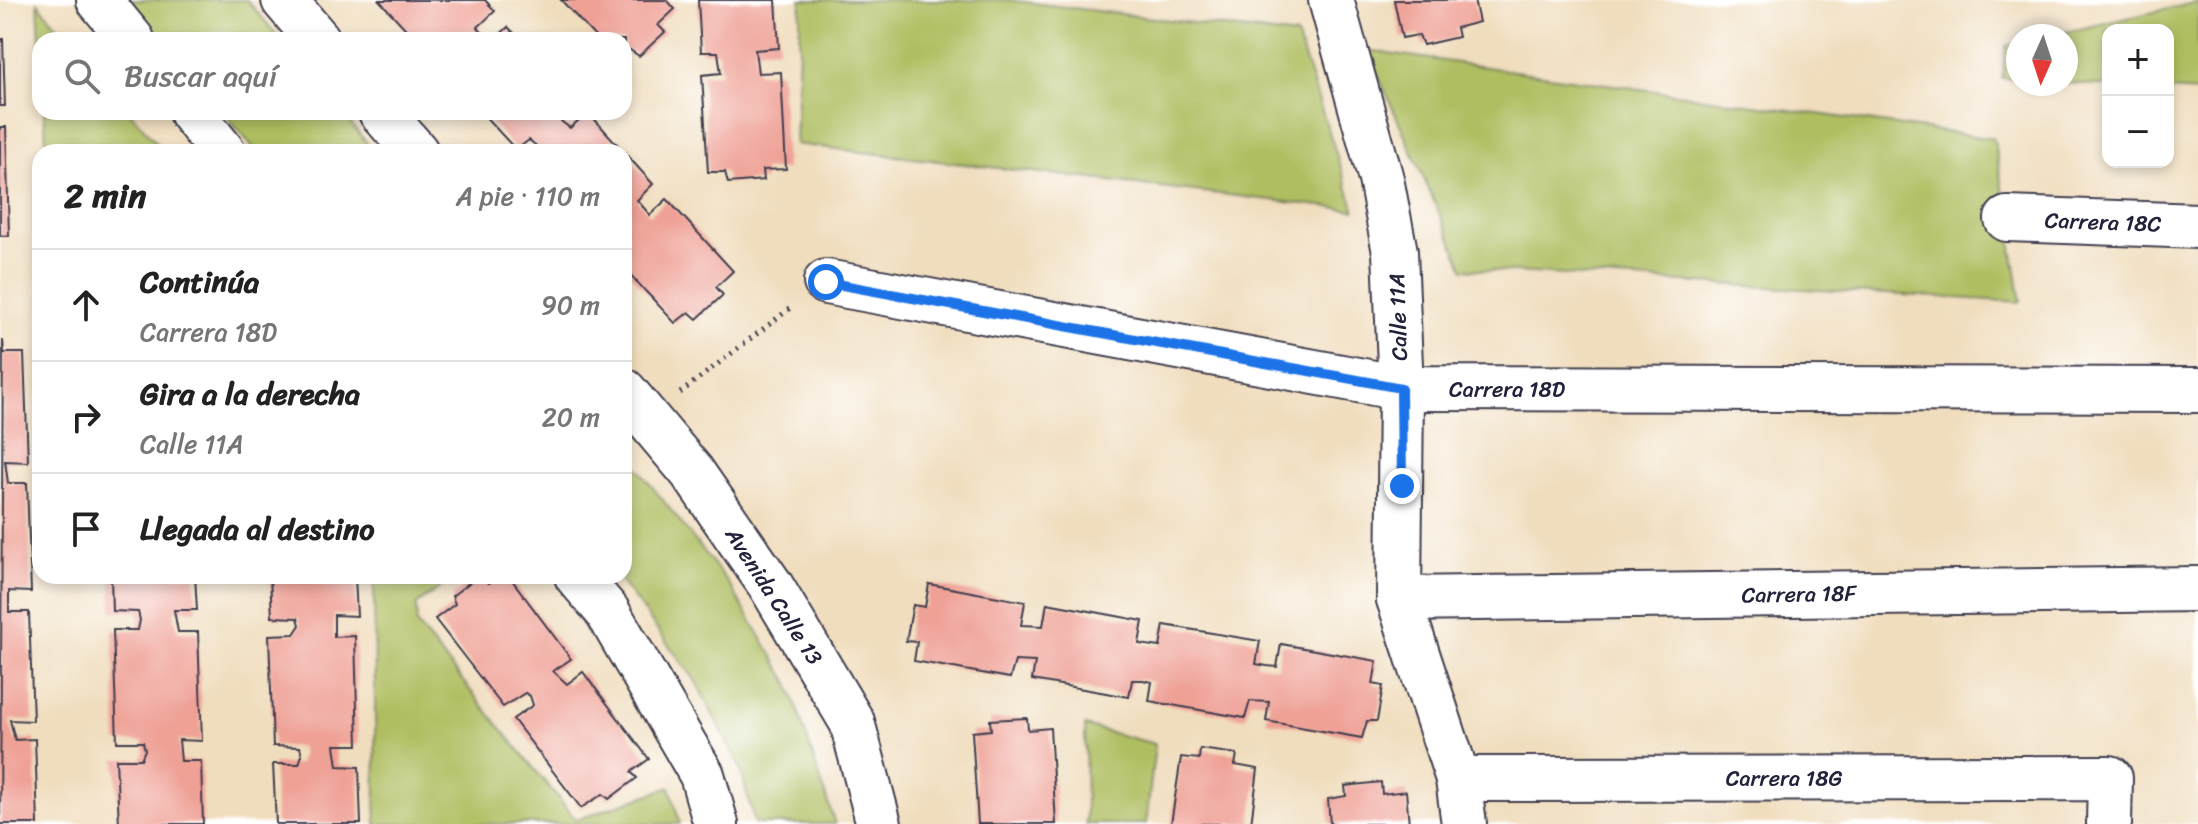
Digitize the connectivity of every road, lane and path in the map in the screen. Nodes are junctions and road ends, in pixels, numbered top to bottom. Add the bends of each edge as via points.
1 (99, 0) edge
2 (284, 0) edge
3 (1331, 0) edge
4 (125, 32) edge
5 (311, 32) edge
6 (197, 120) edge
7 (388, 120) edge
8 (217, 144) edge
9 (409, 144) edge
10 (2007, 219) dead end
11 (2198, 226) edge
12 (826, 282) joint
13 (1401, 388) junction
14 (2198, 390) edge
15 (636, 404) edge
16 (584, 584) edge
17 (2198, 589) edge
18 (1399, 599) junction
19 (1458, 779) junction
20 (716, 824) edge
21 (879, 824) edge
22 (1464, 824) edge
23 (2109, 824) edge

1 - 4 street
2 - 5 street
3 - 13 street, Calle 11A via 1381,179 1395,252
6 - 8 street
7 - 9 street
10 - 11 street, Carrera 18C
12 - 13 street, Carrera 18D
12 - 15 path
13 - 14 street, Carrera 18D
13 - 18 street, Calle 11A
15 - 21 street, Avenida Calle 13 via 692,472 771,586 852,722
16 - 20 street via 607,611 702,775
17 - 18 street, Carrera 18F
18 - 19 street, Calle 11A
19 - 22 street, Calle 11A
19 - 23 street, Carrera 18G via 2110,778

